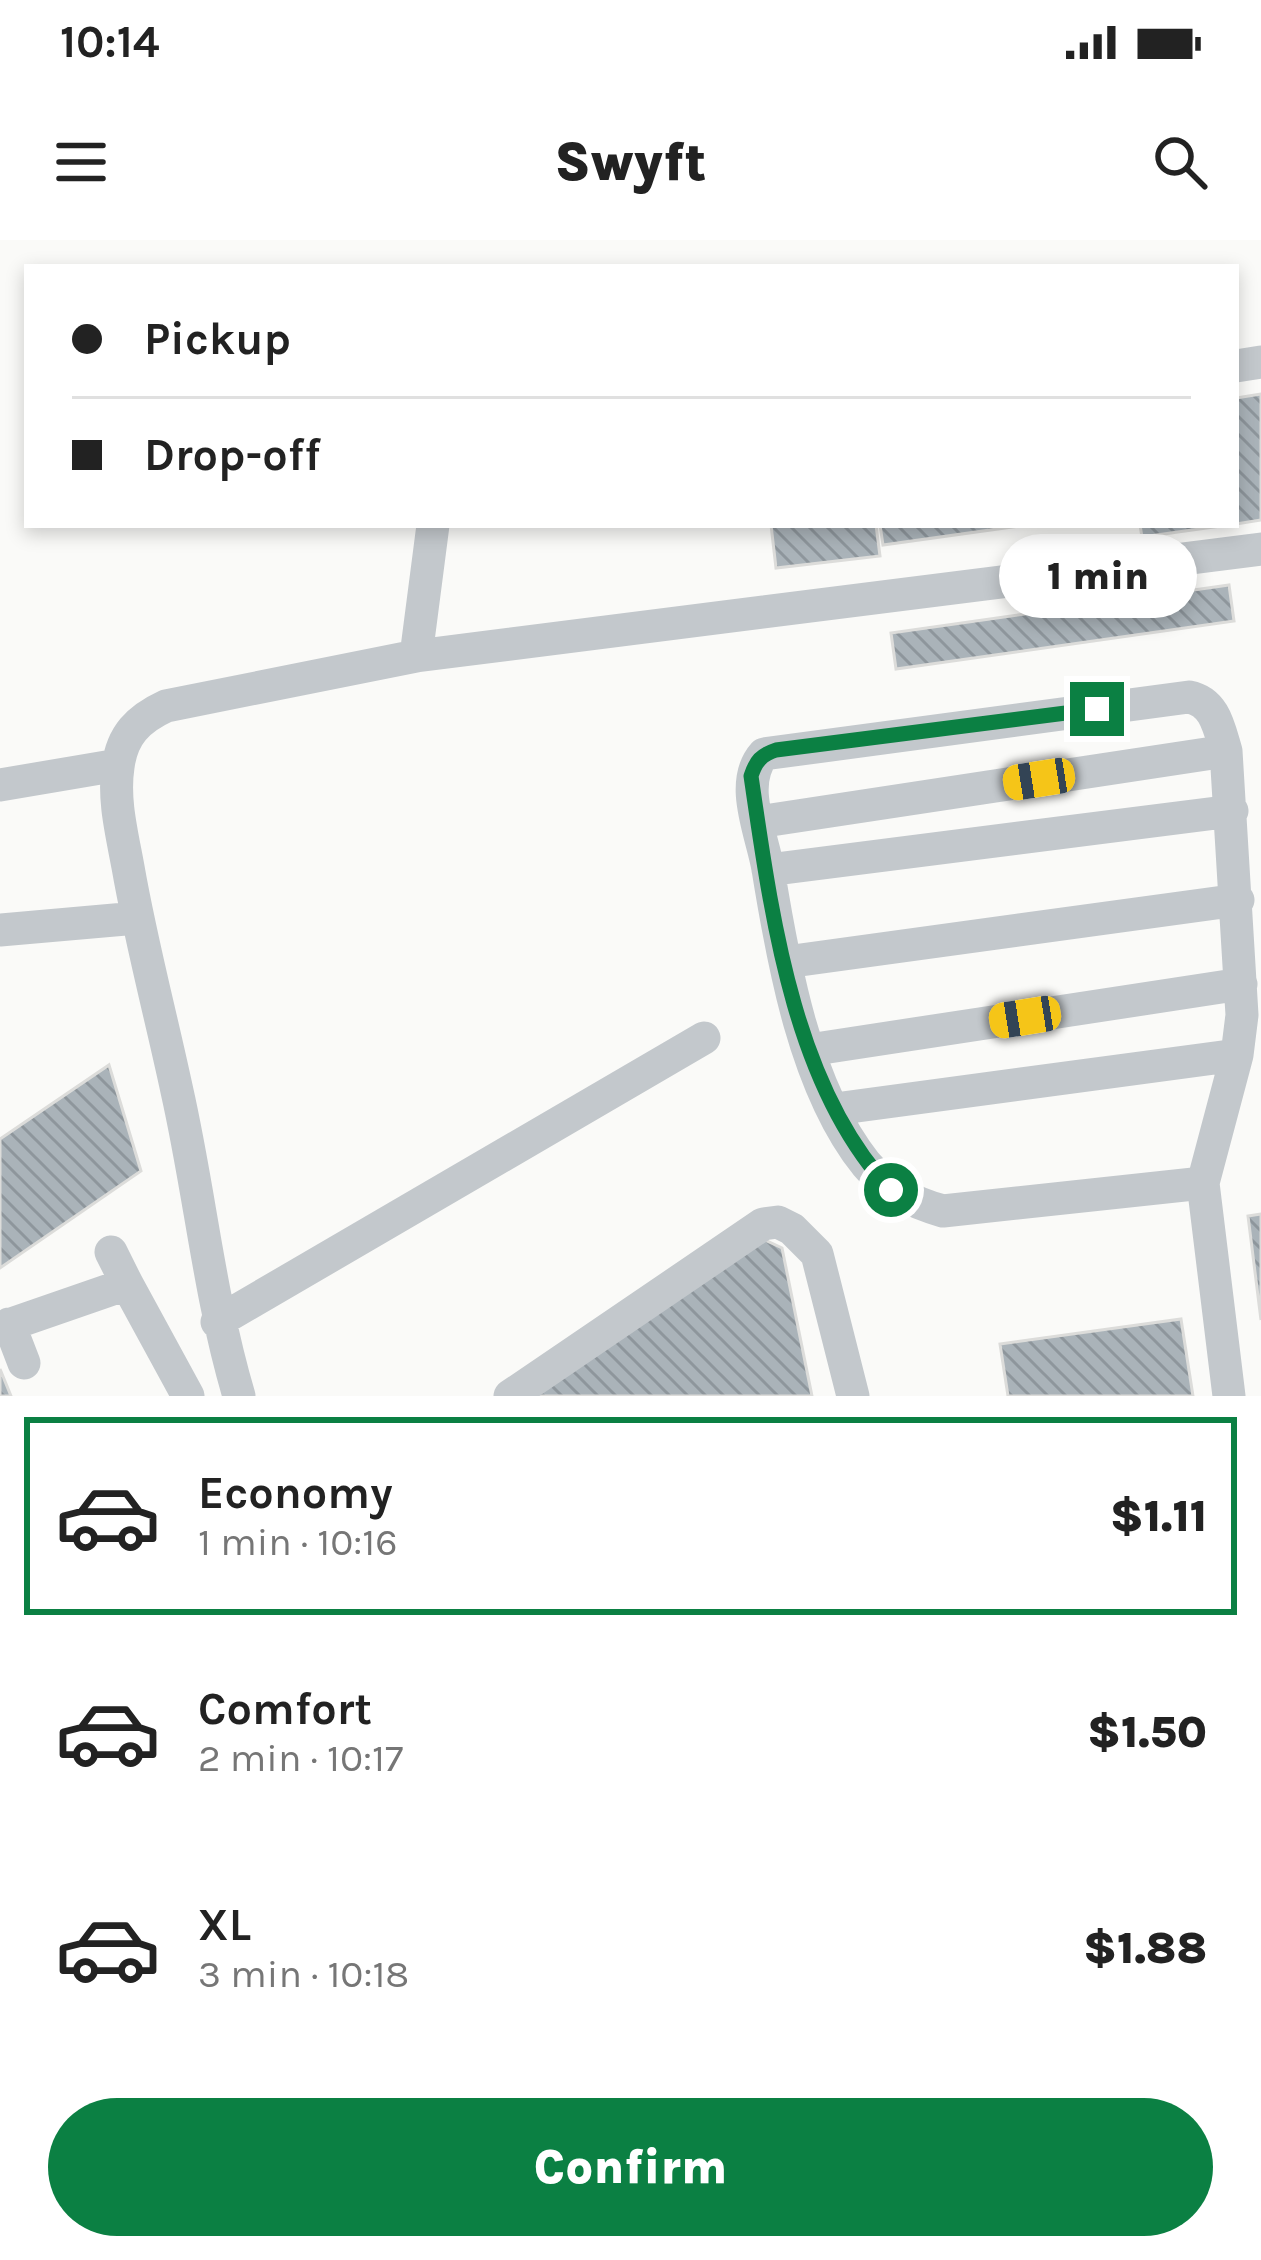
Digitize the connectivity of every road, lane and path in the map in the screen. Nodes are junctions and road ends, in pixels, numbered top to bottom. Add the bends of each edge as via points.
1 (433, 528) edge
2 (1261, 550) edge
3 (416, 656) junction
4 (1226, 752) junction
5 (118, 765) junction
6 (0, 784) edge
7 (1232, 811) junction
8 (758, 822) junction
9 (768, 870) junction
10 (1238, 900) junction
11 (137, 918) junction
12 (0, 930) edge
13 (786, 962) junction
14 (1240, 984) junction
15 (704, 1038) dead end
16 (809, 1050) junction
17 (1237, 1054) junction
18 (835, 1109) junction
19 (1203, 1183) junction
20 (111, 1252) dead end
21 (127, 1284) junction
22 (217, 1322) junction
23 (5, 1326) edge
24 (24, 1363) dead end
25 (188, 1396) edge
26 (239, 1396) edge
27 (510, 1396) edge
28 (853, 1396) edge
29 (1229, 1396) edge

1 - 3 street
2 - 3 street
3 - 5 street via 166,706 127,734
4 - 7 street
4 - 8 street
4 - 8 street via 1211,710 1189,697 776,750 751,776
5 - 6 street
5 - 11 street
7 - 9 street
7 - 10 street
8 - 9 street
9 - 13 street
10 - 13 street
10 - 14 street
11 - 12 street
11 - 22 street
13 - 16 street
14 - 16 street
14 - 17 street
15 - 22 street
16 - 18 street
17 - 18 street
17 - 19 street
18 - 19 street via 864,1162 891,1190 943,1211
19 - 29 street
20 - 21 street
21 - 23 street
21 - 25 street
22 - 26 street
23 - 24 street
27 - 28 street via 763,1224 778,1222 817,1254

